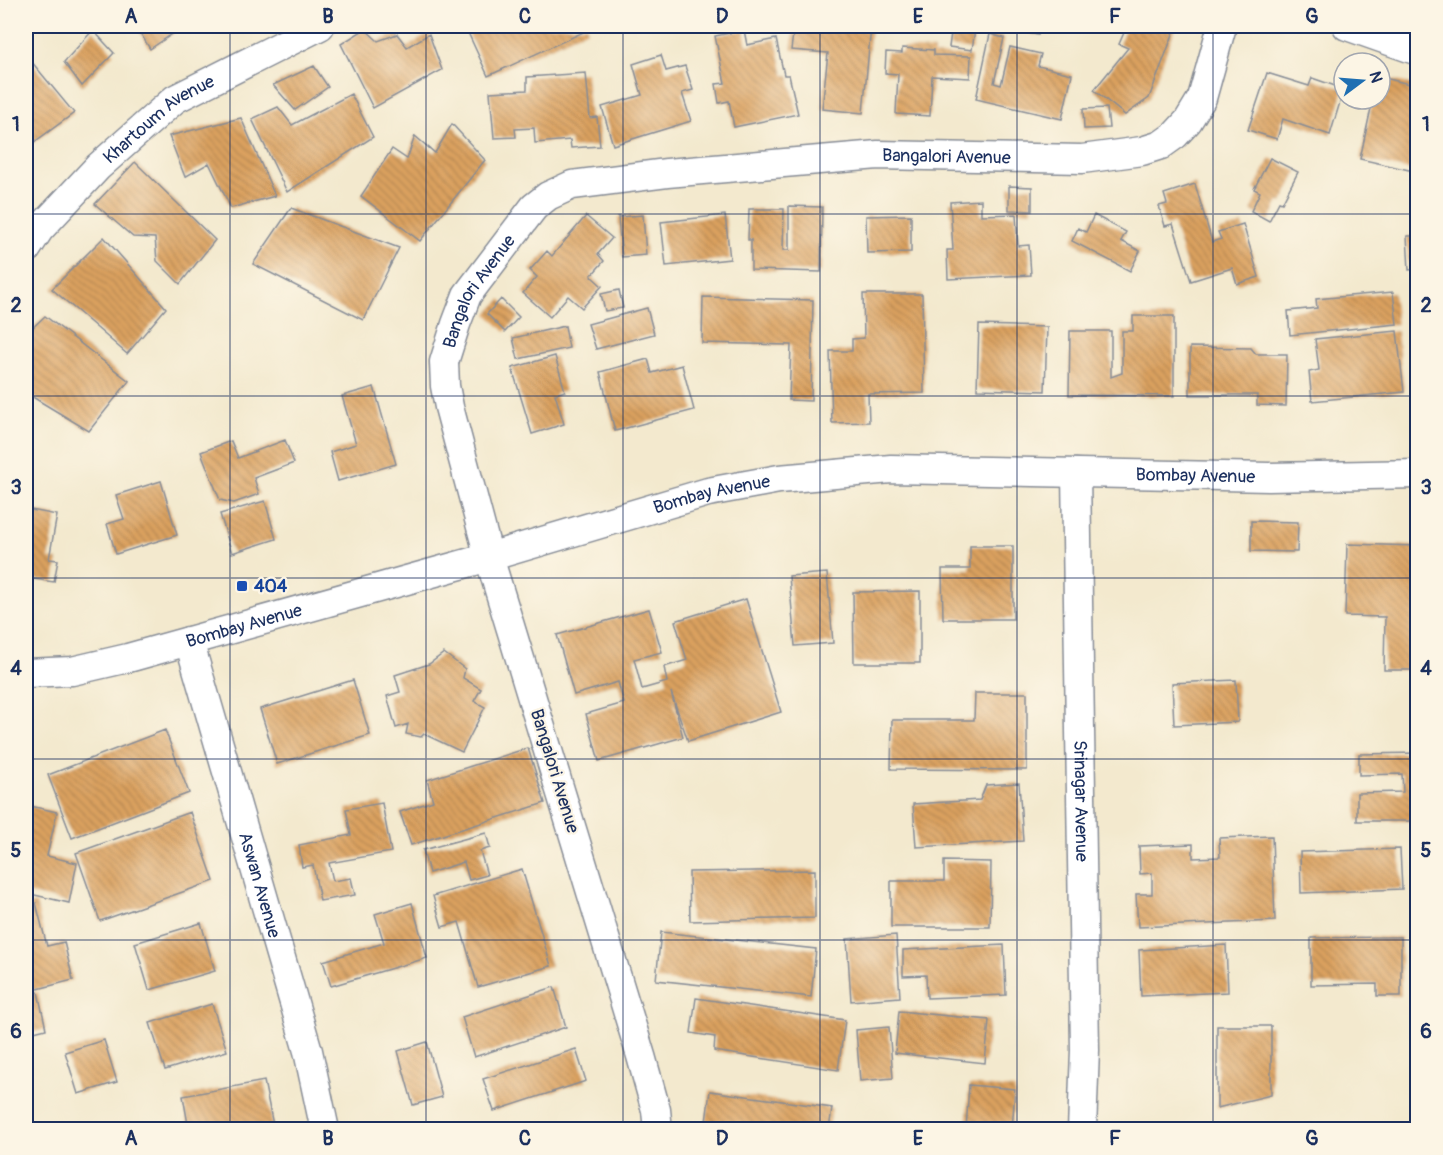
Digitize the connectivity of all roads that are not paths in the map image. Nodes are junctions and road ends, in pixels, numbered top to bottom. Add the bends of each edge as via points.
1 (320, 26) edge
2 (1222, 26) edge
3 (1347, 26) edge
4 (1418, 51) edge
5 (26, 250) edge
6 (1076, 473) junction
7 (1418, 474) edge
8 (489, 557) junction
9 (189, 641) junction
10 (26, 673) edge
11 (325, 1130) edge
12 (658, 1130) edge
13 (1082, 1130) edge

1 - 5 street, Khartoum Avenue via 175,99 98,167 39,230
2 - 8 street, Bangalori Avenue via 1202,98 1188,121 1161,145 1142,151 1082,159 878,155 771,163 572,185 548,196 534,207 467,295 444,362 449,407
3 - 4 street
6 - 7 street, Bombay Avenue via 1269,477
6 - 8 street, Bombay Avenue via 891,470 779,479 708,492
6 - 13 street, Srinagar Avenue via 1085,1050
8 - 9 street, Bombay Avenue
8 - 12 street, Bangalori Avenue via 641,1056
9 - 10 street, Bombay Avenue via 72,671
9 - 11 street, Aswan Avenue via 308,1051

